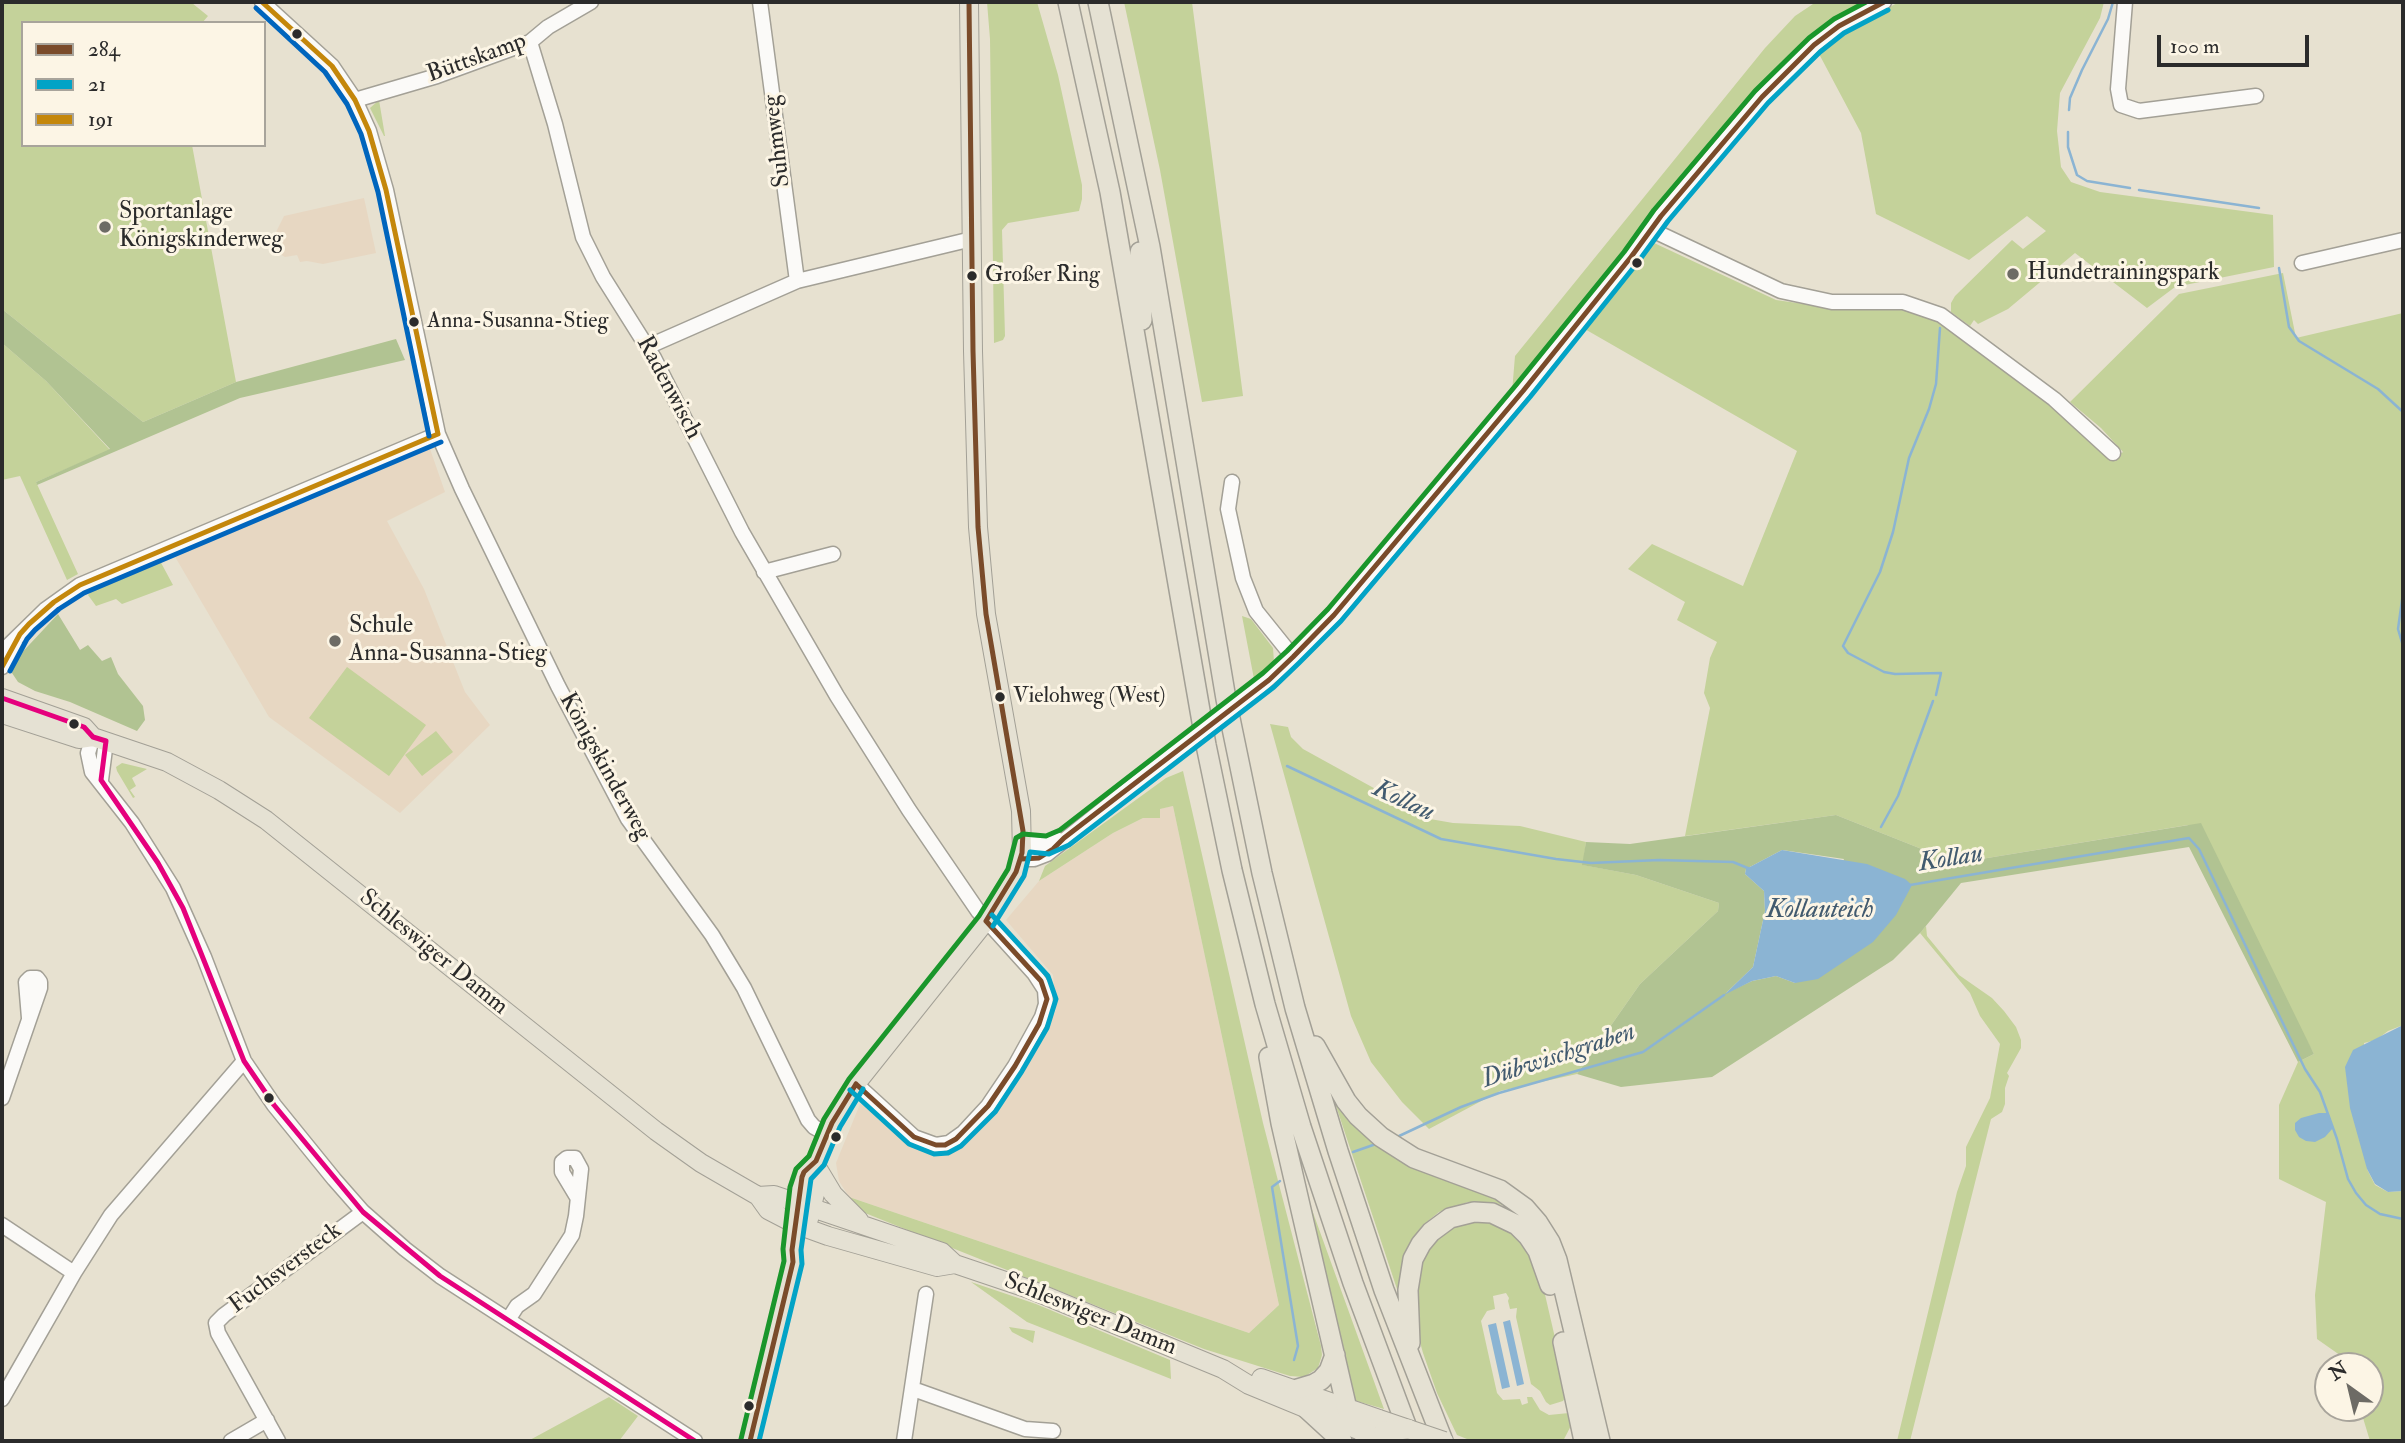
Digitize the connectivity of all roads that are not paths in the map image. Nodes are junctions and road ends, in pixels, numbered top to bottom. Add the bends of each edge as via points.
1 (262, 2) edge
2 (591, 2) edge
3 (760, 2) edge
4 (969, 2) edge
5 (1068, 2) edge
6 (1098, 2) edge
7 (1108, 2) edge
8 (1884, 2) edge
9 (2125, 2) edge
10 (1107, 35) junction
11 (530, 42) junction
12 (2256, 96) dead end
13 (355, 100) junction
14 (1138, 187) junction
15 (1110, 192) junction
16 (1652, 230) junction
17 (972, 239) junction
18 (2403, 240) edge
19 (2302, 263) dead end
20 (797, 281) junction
21 (1142, 288) junction
22 (647, 347) junction
23 (1173, 383) junction
24 (1144, 391) junction
25 (438, 434) junction
26 (2113, 453) dead end
27 (1232, 482) dead end
28 (833, 554) dead end
29 (764, 572) junction
30 (20, 634) junction
31 (2, 652) edge
32 (1293, 657) junction
33 (2, 667) edge
34 (2, 698) edge
35 (2, 714) edge
36 (99, 739) junction
37 (1022, 851) junction
38 (986, 921) junction
39 (1265, 1004) junction
40 (1295, 1007) junction
41 (29, 1018) dead end
42 (244, 1061) junction
43 (856, 1084) junction
44 (2, 1098) edge
45 (827, 1134) junction
46 (817, 1164) junction
47 (758, 1196) junction
48 (577, 1197) dead end
49 (805, 1205) junction
50 (363, 1212) junction
51 (2, 1225) edge
52 (864, 1225) junction
53 (801, 1226) junction
54 (956, 1264) junction
55 (74, 1273) junction
56 (926, 1294) dead end
57 (508, 1320) junction
58 (1335, 1355) junction
59 (1411, 1362) junction
60 (1223, 1369) junction
61 (913, 1389) junction
62 (1294, 1390) junction
63 (2, 1399) edge
64 (1307, 1409) junction
65 (1347, 1409) junction
66 (267, 1420) junction
67 (1580, 1420) junction
68 (1053, 1431) dead end
69 (1375, 1433) edge
70 (1410, 1435) edge
71 (231, 1441) edge
72 (278, 1441) edge
73 (695, 1441) edge
74 (750, 1441) edge
75 (904, 1441) edge
76 (1342, 1441) edge
77 (1444, 1441) edge
78 (1570, 1441) edge
79 (1584, 1441) edge
80 (1600, 1441) edge

1 - 13 street, Königskinderweg via 332,66
2 - 11 street, Büttskamp
3 - 20 street, Suhmweg
4 - 17 main road
5 - 15 highway
6 - 10 highway
7 - 10 highway
8 - 16 street via 1839,26 1788,68
9 - 12 street via 2118,89 2121,105 2139,111
10 - 14 highway
11 - 13 street, Büttskamp
11 - 22 street, Radenwisch via 583,237
13 - 25 street, Königskinderweg via 386,190
14 - 21 highway
14 - 23 highway
15 - 21 highway
15 - 24 highway
16 - 26 street via 1781,291 1832,302 1903,302 1941,315 2054,400
16 - 32 street via 1523,391 1334,615
17 - 20 street
17 - 37 main road via 981,579 1021,810
18 - 19 street
20 - 22 street
21 - 23 highway
21 - 24 highway
22 - 29 street, Radenwisch
23 - 40 highway via 1226,699
24 - 39 highway via 1206,745
25 - 30 street via 80,584
25 - 45 street, Königskinderweg via 611,790 744,988 808,1120
27 - 32 street via 1228,509 1243,578 1256,611
28 - 29 street
29 - 38 street, Radenwisch via 909,810
30 - 31 street
30 - 33 street
32 - 37 street, bridge via 1053,849 1039,858
34 - 36 main road, Schleswiger Damm via 84,727
35 - 36 main road, Schleswiger Damm via 79,740
36 - 42 street via 88,753 92,772 158,863 183,908
36 - 47 main road, Schleswiger Damm via 185,771 267,820 656,1131
37 - 38 main road
38 - 43 main road
38 - 43 street, Radenwisch via 1041,981 1046,999 1039,1024 988,1106 956,1139 936,1145 914,1137
39 - 58 highway via 1281,1123
39 - 70 highway via 1335,1234
40 - 59 highway via 1338,1151
40 - 80 highway via 1340,1091 1374,1131 1414,1158 1500,1190 1538,1223 1557,1260
41 - 44 street
42 - 50 street via 274,1105
42 - 55 street via 111,1215
43 - 45 main road
45 - 46 main road
46 - 49 main road via 804,1172
46 - 52 main road via 833,1194
47 - 49 main road, Schleswiger Damm via 774,1195
47 - 53 main road, Schleswiger Damm via 768,1210
48 - 57 street via 572,1235 534,1294 517,1306
49 - 52 main road, Schleswiger Damm
49 - 53 main road
50 - 57 street via 440,1276
50 - 66 street, Fuchsversteck via 216,1324
51 - 55 street
52 - 54 main road, Schleswiger Damm via 942,1252
53 - 54 main road, Schleswiger Damm via 937,1267
53 - 74 main road via 801,1253 793,1262
54 - 60 main road, Schleswiger Damm
55 - 63 street
56 - 61 street
57 - 73 street
58 - 62 highway via 1321,1380
58 - 65 highway
59 - 67 highway via 1408,1290 1413,1259 1421,1244 1437,1226 1459,1215 1500,1216 1523,1230 1542,1259
59 - 77 highway
60 - 62 main road, Schleswiger Damm
60 - 64 main road, Schleswiger Damm
61 - 68 street via 1025,1429
61 - 75 street
62 - 65 main road, Schleswiger Damm
64 - 69 main road, Schleswiger Damm
64 - 76 highway
65 - 69 highway via 1352,1420
66 - 71 street
66 - 72 street, Fuchsversteck
67 - 78 highway
67 - 79 highway
69 - 70 highway, bridge
70 - 77 main road, bridge

